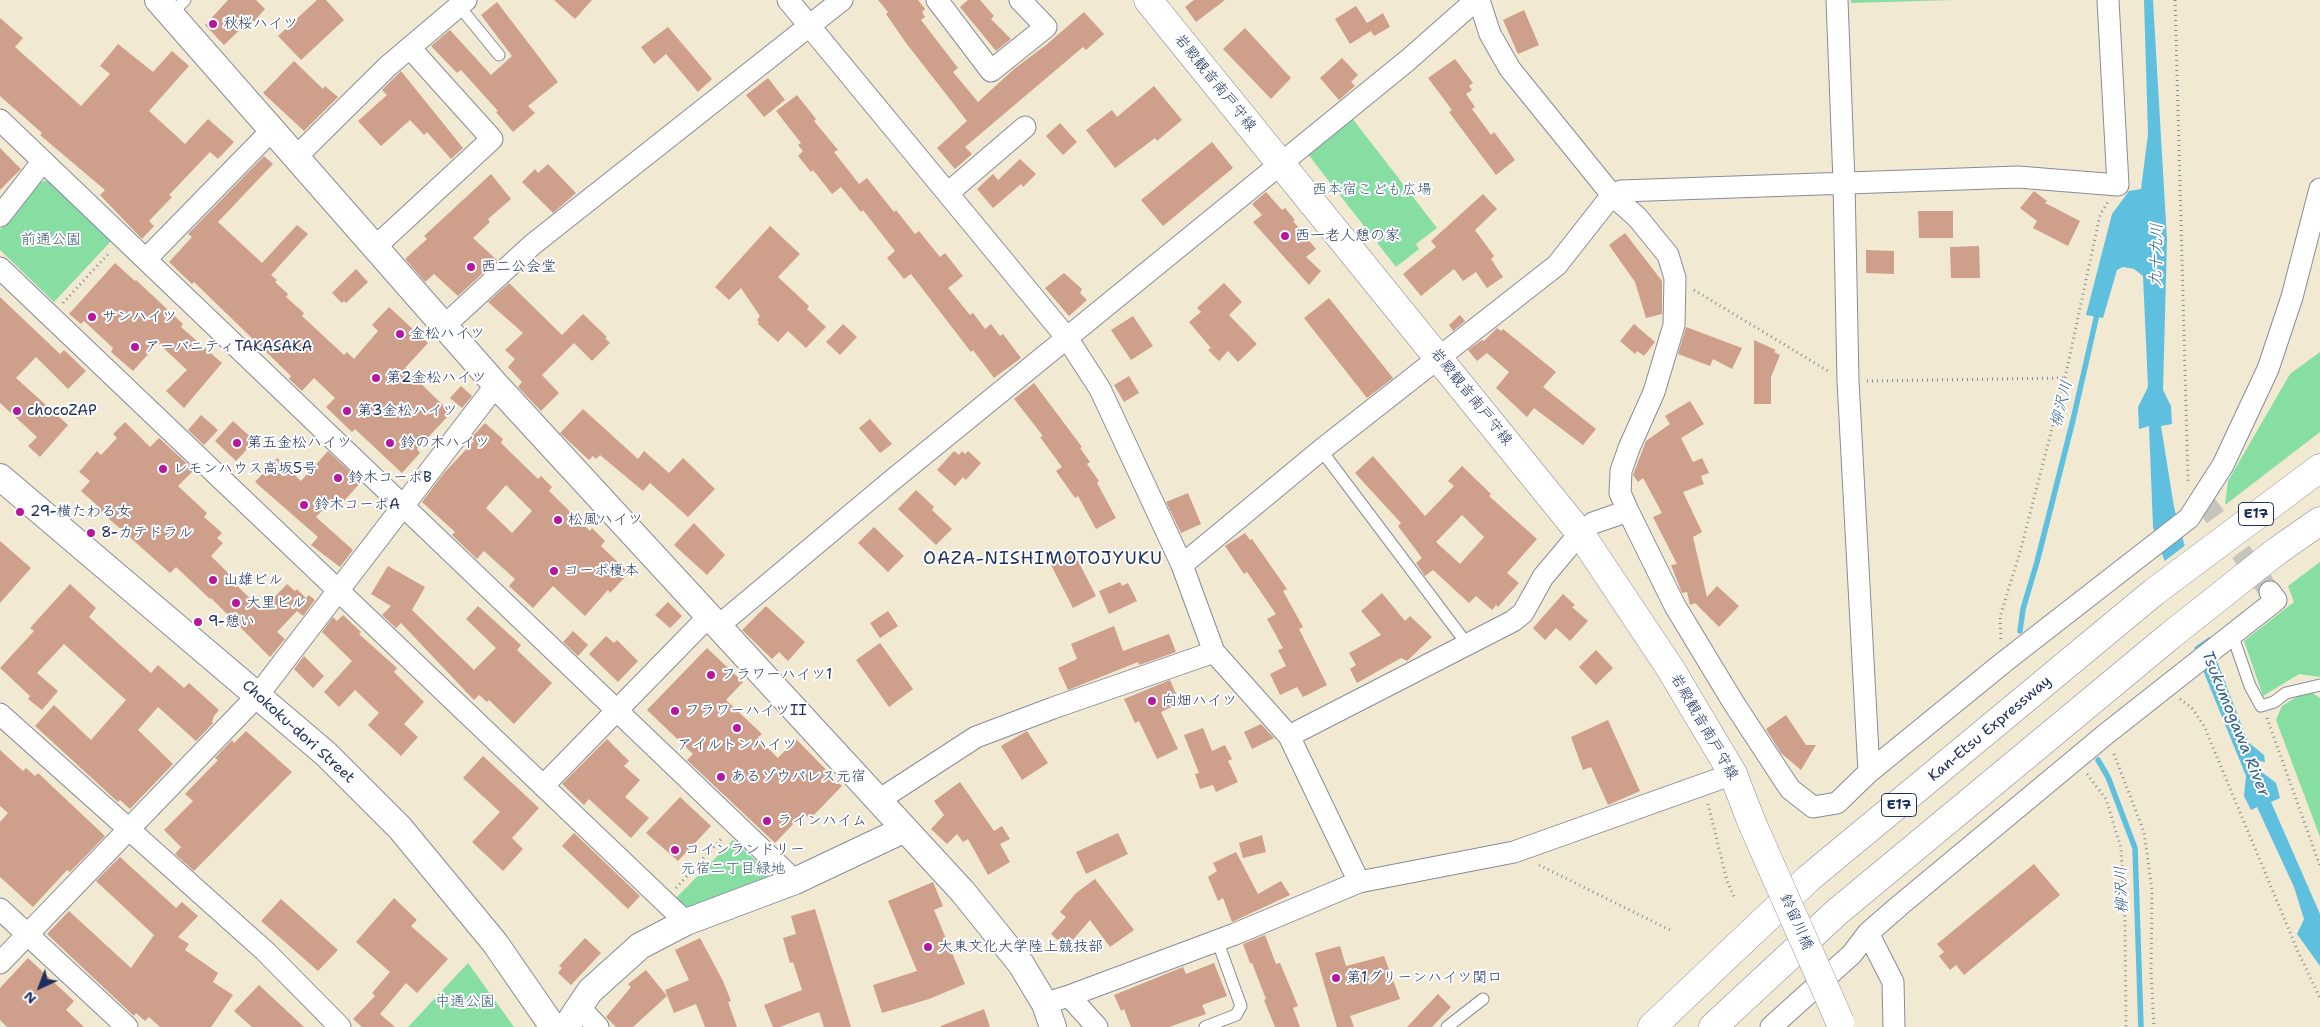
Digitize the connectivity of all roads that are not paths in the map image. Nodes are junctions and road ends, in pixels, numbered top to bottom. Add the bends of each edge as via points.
1 (788, 0) edge
2 (842, 0) edge
3 (937, 0) edge
4 (1020, 0) edge
5 (1148, 0) edge
6 (1477, 0) edge
7 (1837, 0) edge
8 (2108, 0) edge
9 (463, 3) edge
10 (171, 5) edge
11 (809, 25) junction
12 (410, 48) junction
13 (499, 55) dead end
14 (0, 120) edge
15 (1024, 128) dead end
16 (272, 130) junction
17 (296, 157) junction
18 (44, 161) junction
19 (1281, 163) junction
20 (1844, 182) junction
21 (2320, 189) edge
22 (948, 193) junction
23 (1612, 195) junction
24 (0, 216) edge
25 (374, 248) junction
26 (146, 259) junction
27 (0, 268) edge
28 (444, 326) junction
29 (1067, 338) junction
30 (1438, 356) junction
31 (496, 386) junction
32 (1321, 450) junction
33 (2320, 468) edge
34 (0, 477) edge
35 (403, 507) junction
36 (1628, 512) junction
37 (2320, 521) edge
38 (1580, 533) junction
39 (1182, 565) junction
40 (339, 591) junction
41 (2270, 592) dead end
42 (712, 622) junction
43 (2232, 634) junction
44 (1467, 644) junction
45 (1214, 652) junction
46 (2320, 685) edge
47 (258, 695) junction
48 (616, 710) junction
49 (0, 714) edge
50 (1289, 736) junction
51 (1869, 772) junction
52 (1733, 774) junction
53 (543, 786) junction
54 (879, 800) junction
55 (1752, 822) joint
56 (905, 829) junction
57 (129, 830) junction
58 (795, 881) junction
59 (1359, 882) junction
60 (0, 909) edge
61 (686, 922) junction
62 (1868, 933) junction
63 (27, 934) junction
64 (1217, 940) junction
65 (0, 963) edge
66 (1069, 996) junction
67 (1483, 999) dead end
68 (1049, 1016) edge
69 (573, 1017) edge
70 (1839, 1025) edge
71 (127, 1027) edge
72 (340, 1027) edge
73 (553, 1027) edge
74 (598, 1027) edge
75 (1096, 1027) edge
76 (1205, 1027) edge
77 (1447, 1027) edge
78 (1652, 1027) edge
79 (1713, 1027) edge
80 (1771, 1027) edge
81 (1894, 1027) edge

1 - 11 street
2 - 11 street
3 - 4 street via 991,72 1046,27
5 - 19 main road, 岩殿観音南戸守線
6 - 19 street
6 - 23 street via 1490,34 1510,69
7 - 20 street
8 - 20 street via 2118,185 2018,177
9 - 12 street
9 - 13 lane
10 - 16 street
11 - 22 street
11 - 28 street via 532,245
12 - 17 street
12 - 25 street via 492,139
14 - 18 street
15 - 22 street
16 - 17 street
16 - 26 street
17 - 25 street
18 - 24 street
18 - 26 street
19 - 29 street
19 - 30 main road, 岩殿観音南戸守線
20 - 23 street via 1621,190
20 - 51 street via 1848,381
21 - 51 street via 2292,297 2268,369 2223,465 2190,518
22 - 29 street
23 - 30 street via 1557,265
23 - 36 street via 1637,217 1668,255 1675,278 1674,325 1654,392 1621,471 1620,493
25 - 28 street
26 - 35 street
27 - 40 street
28 - 31 street
29 - 39 street via 1100,389
29 - 42 street
30 - 32 street
30 - 38 main road, 岩殿観音南戸守線
31 - 35 street
31 - 42 street
32 - 39 street
32 - 44 lane
33 - 78 main road, Kan-Etsu Expressway / E17 via 2154,592 1809,878
34 - 47 street, Chokoku-dori Street
35 - 40 street
35 - 48 street
36 - 38 street via 1593,523
36 - 51 street via 1675,606 1790,789 1813,807 1837,803
37 - 79 main road via 2171,635 1837,912
38 - 44 street via 1543,577 1523,613
38 - 52 main road, 岩殿観音南戸守線 via 1670,668
39 - 45 street
40 - 47 street
40 - 53 street
41 - 43 street via 2276,600
42 - 48 street
42 - 54 street
43 - 46 lane via 2250,686 2261,706 2286,693
43 - 62 street via 2106,734
44 - 50 street
45 - 50 street
45 - 54 street via 976,737
47 - 57 street
47 - 73 street, Chokoku-dori Street via 326,754 400,828 495,943
48 - 53 street
48 - 58 street
49 - 57 street
50 - 59 street
52 - 55 main road, 岩殿観音南戸守線
52 - 59 street via 1514,852
53 - 61 street
54 - 56 street
55 - 70 main road, 鈴留川橋, bridge
56 - 58 street
56 - 68 street via 993,927 1021,964
57 - 63 street
57 - 72 street via 265,951
58 - 61 street
59 - 64 street
60 - 63 street
61 - 69 street via 640,946 590,991
62 - 80 street via 1852,954
62 - 81 street via 1893,982
63 - 65 street
63 - 71 street
64 - 66 street
64 - 76 lane via 1242,1006 1236,1015
66 - 68 street
66 - 75 street
67 - 77 lane
69 - 74 street

